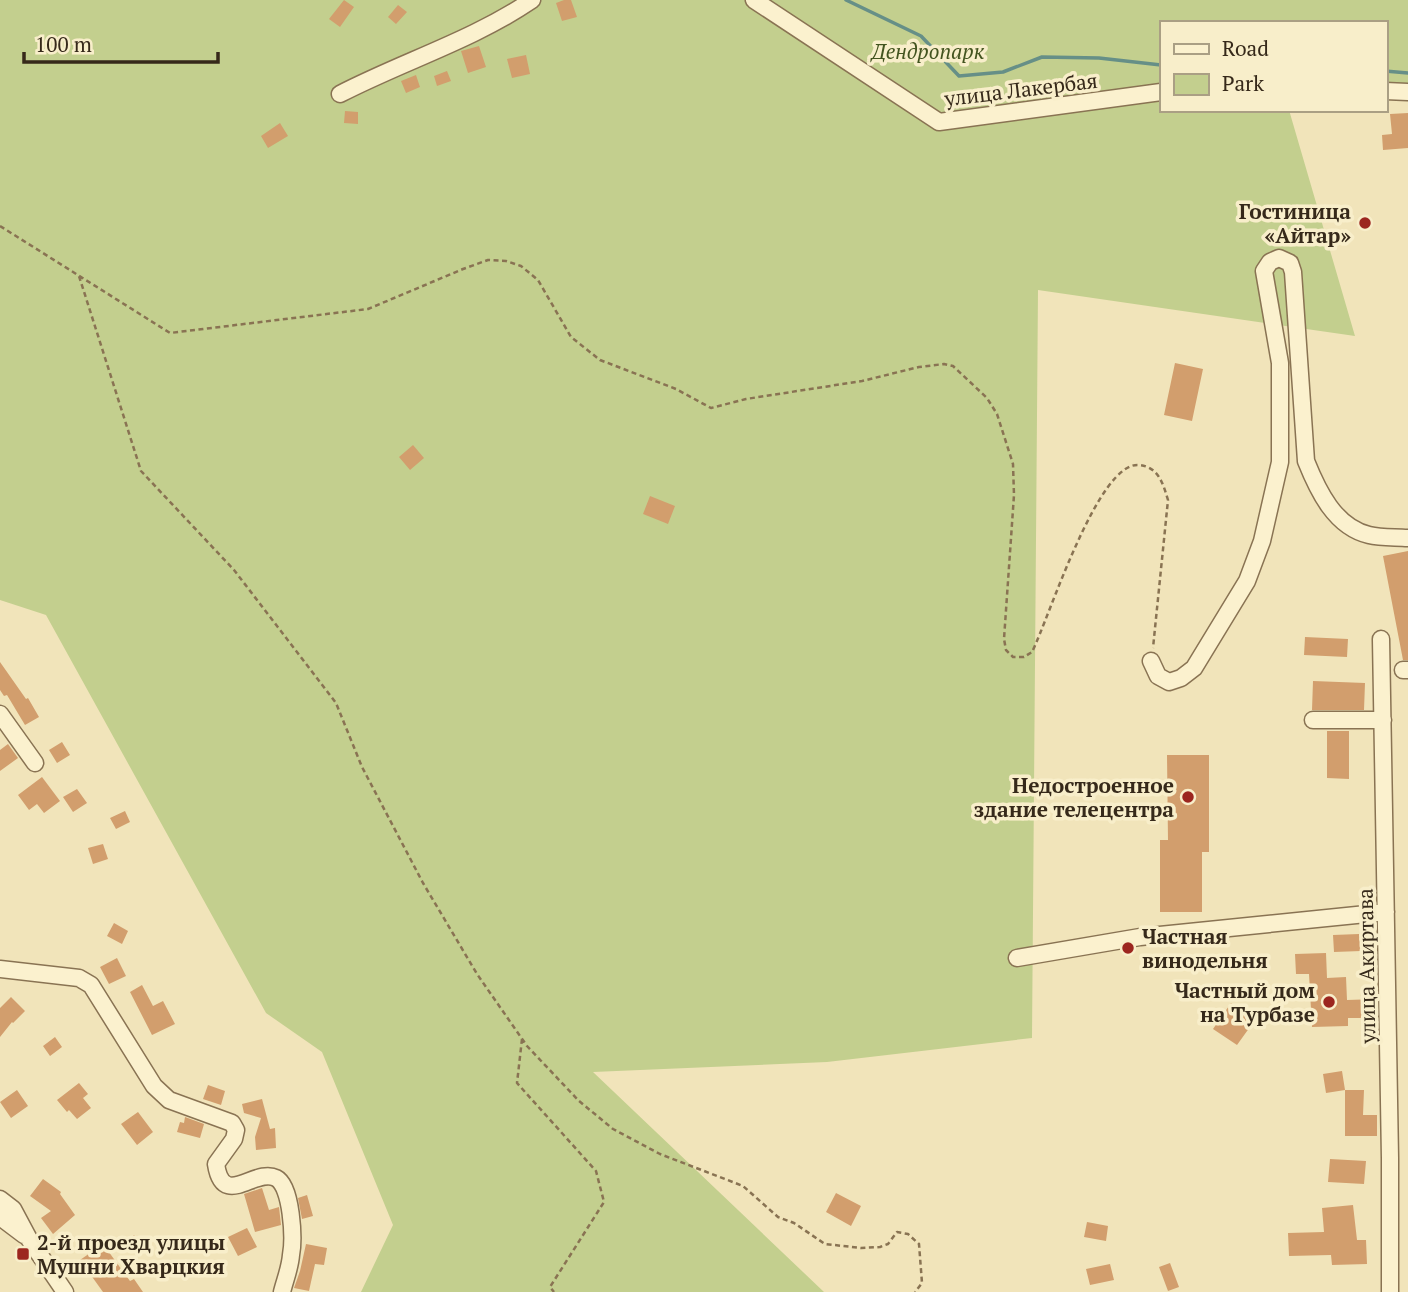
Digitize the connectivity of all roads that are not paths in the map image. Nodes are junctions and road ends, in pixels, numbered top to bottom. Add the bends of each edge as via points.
1 (532, 0) edge
2 (754, 0) edge
3 (1387, 91) edge
4 (1160, 92) edge
5 (1408, 92) edge
6 (341, 94) dead end
7 (1408, 538) edge
8 (1381, 639) dead end
9 (1152, 661) road end
10 (0, 714) edge
11 (1313, 720) dead end
12 (1383, 720) junction
13 (35, 763) dead end
14 (1386, 912) junction
15 (1017, 958) dead end
16 (0, 969) edge
17 (0, 1199) edge
18 (0, 1217) edge
19 (29, 1239) junction
20 (1408, 1286) edge
21 (1390, 1288) edge
22 (65, 1292) edge
23 (282, 1292) edge

1 - 6 street via 446,47
2 - 4 street, улица Лакербая via 939,122
3 - 5 street
7 - 9 street via 1368,535 1350,527 1330,509 1316,486 1306,461 1293,272 1290,263 1279,258 1270,262 1265,271 1280,363 1280,462 1262,541 1247,581 1194,668 1168,682 1158,676
8 - 12 street, улица Акиртава
10 - 13 street
11 - 12 street
12 - 14 street, улица Акиртава
14 - 15 street via 1140,937
14 - 21 street, улица Акиртава
16 - 23 street via 79,978 91,985 154,1086 169,1100 232,1123 234,1139 216,1164 218,1177 233,1186 269,1176 284,1187 292,1235
17 - 19 street via 13,1209
18 - 19 street
19 - 22 street
20 - 21 street

